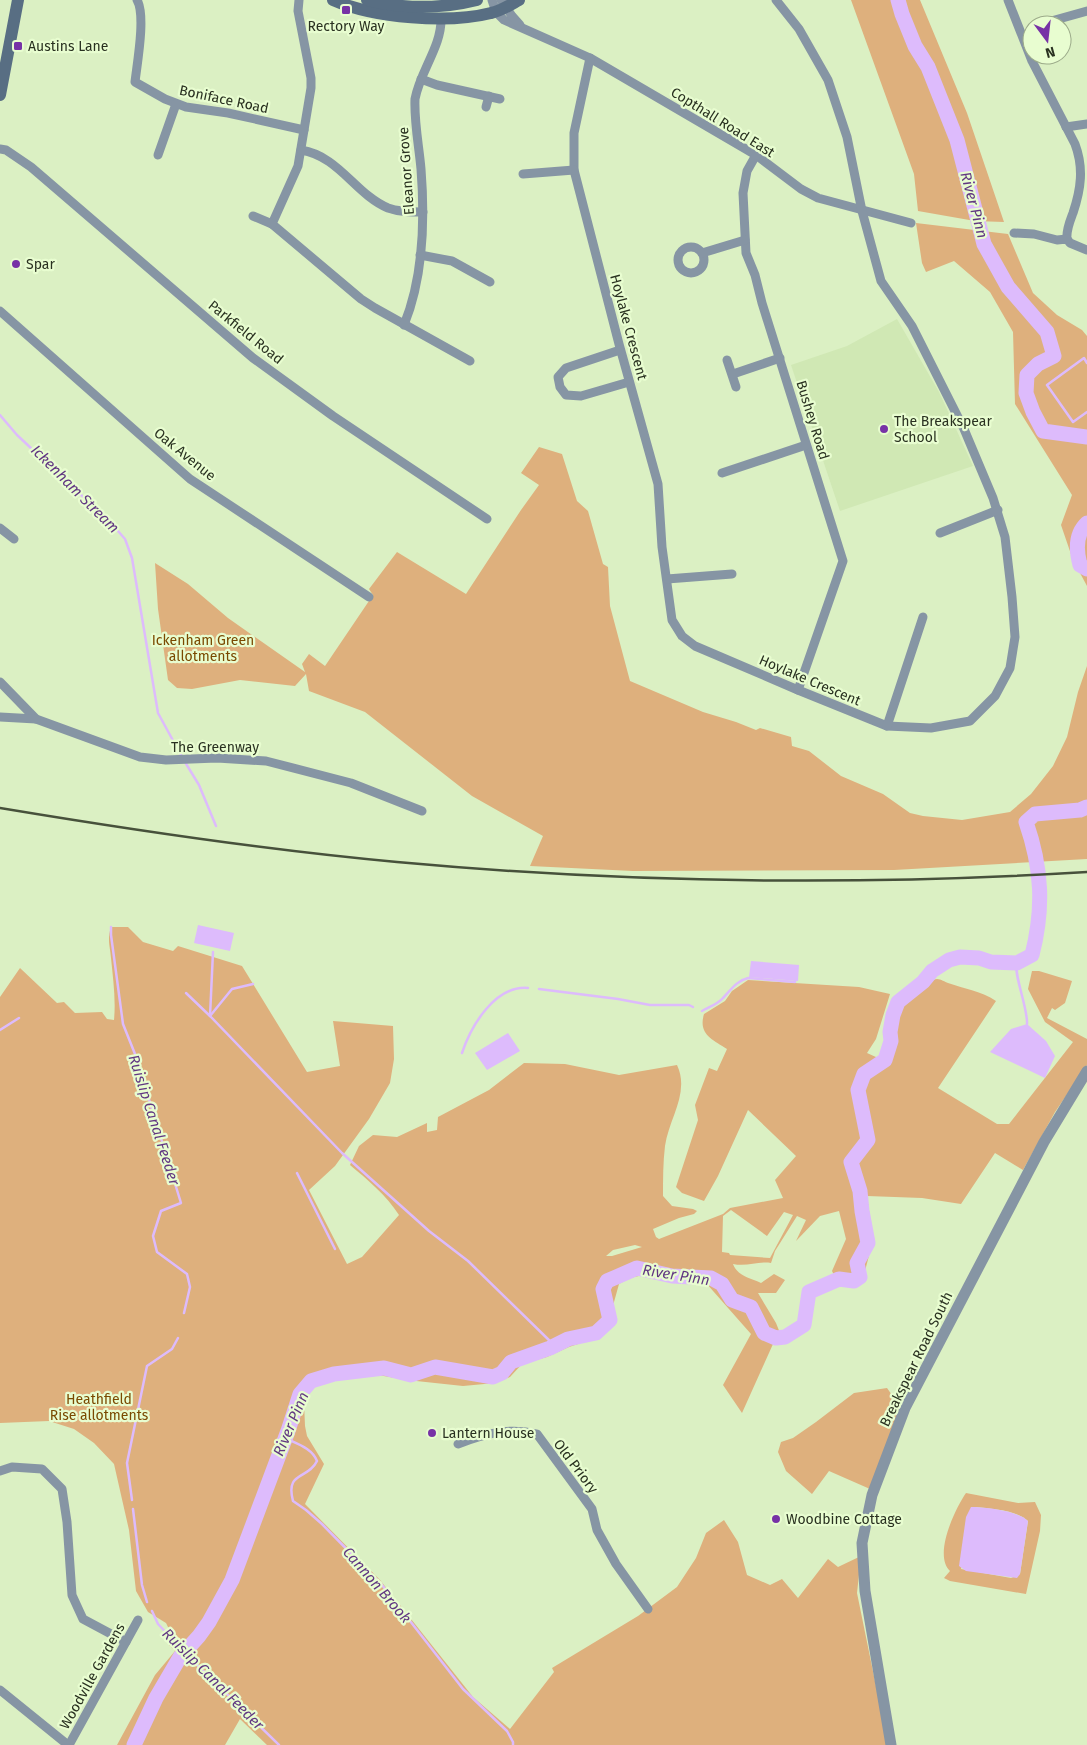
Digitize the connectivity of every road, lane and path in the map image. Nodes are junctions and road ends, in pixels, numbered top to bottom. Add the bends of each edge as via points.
1 (18, 0) edge
2 (137, 0) edge
3 (298, 0) edge
4 (333, 0) edge
5 (366, 0) edge
6 (477, 0) edge
7 (519, 0) edge
8 (776, 0) edge
9 (1008, 0) edge
10 (431, 4) edge
11 (498, 5) edge
12 (1087, 11) edge
13 (1072, 15) edge
14 (441, 18) junction
15 (1022, 29) edge
16 (1019, 30) junction
17 (590, 58) junction
18 (2, 68) edge
19 (421, 79) junction
20 (0, 95) edge
21 (489, 96) junction
22 (500, 99) dead end
23 (176, 104) junction
24 (486, 107) dead end
25 (1087, 124) edge
26 (1066, 127) junction
27 (304, 130) junction
28 (0, 148) edge
29 (301, 150) junction
30 (158, 155) dead end
31 (756, 155) junction
32 (574, 170) junction
33 (523, 174) dead end
34 (862, 211) junction
35 (423, 212) junction
36 (253, 216) dead end
37 (272, 224) junction
38 (911, 224) dead end
39 (1014, 233) dead end
40 (1067, 239) junction
41 (745, 240) junction
42 (1087, 250) edge
43 (702, 253) dead end
44 (420, 254) junction
45 (490, 282) dead end
46 (0, 311) edge
47 (404, 325) junction
48 (620, 350) junction
49 (780, 358) junction
50 (727, 360) dead end
51 (470, 361) dead end
52 (733, 374) junction
53 (629, 382) junction
54 (736, 387) dead end
55 (806, 445) junction
56 (722, 474) dead end
57 (998, 510) junction
58 (488, 519) dead end
59 (0, 528) edge
60 (940, 533) dead end
61 (14, 539) dead end
62 (732, 574) dead end
63 (667, 579) junction
64 (369, 597) dead end
65 (923, 617) dead end
66 (0, 682) edge
67 (798, 690) junction
68 (0, 717) edge
69 (36, 719) junction
70 (887, 726) junction
71 (422, 811) dead end
72 (1087, 1071) edge
73 (458, 1444) dead end
74 (0, 1471) edge
75 (648, 1610) dead end
76 (138, 1620) dead end
77 (126, 1642) junction
78 (0, 1690) edge
79 (68, 1745) edge
80 (891, 1745) edge

1 - 18 main road
2 - 23 street, Boniface Road via 141,18 134,82
3 - 27 street via 311,83
4 - 14 main road via 373,13
5 - 10 main road
6 - 10 main road via 450,6
7 - 11 main road
8 - 34 street, Hoylake Crescent via 798,29 828,80 847,137
9 - 16 street
11 - 14 main road via 464,17
11 - 17 street, Copthall Road East via 526,29
12 - 13 street
14 - 19 street, Eleanor Grove via 440,32
15 - 16 street
16 - 26 street
17 - 31 street, Copthall Road East
17 - 32 street, Hoylake Crescent via 574,133
18 - 20 main road
19 - 21 street
19 - 35 street, Eleanor Grove via 415,105
21 - 22 street
21 - 24 street
23 - 27 street, Boniface Road
23 - 30 street
25 - 26 street
26 - 40 street via 1078,151 1081,173
27 - 29 street
28 - 58 street, Parkfield Road via 31,167 253,358 333,416
29 - 35 street via 321,156 386,207
29 - 37 street via 296,171
31 - 34 street, Copthall Road East via 818,198
31 - 41 street, Bushey Road via 747,170 743,193
32 - 33 street
32 - 48 street, Hoylake Crescent
34 - 38 street, Copthall Road East
34 - 57 street, Hoylake Crescent via 881,281 912,326 964,429
35 - 44 street, Eleanor Grove
36 - 37 street
37 - 47 street via 361,299
39 - 40 street
40 - 42 street
41 - 43 street
41 - 49 street, Bushey Road via 746,253
44 - 45 street via 452,261
44 - 47 street, Eleanor Grove via 414,294
46 - 64 street, Oak Avenue via 190,478
47 - 51 street
48 - 53 street, Hoylake Crescent
48 - 53 street via 566,368 558,377 560,386 566,395 581,396
49 - 52 street
49 - 55 street, Bushey Road
50 - 52 street
52 - 54 street
53 - 63 street, Hoylake Crescent via 658,484
55 - 56 street
55 - 67 street, Bushey Road via 843,561
57 - 60 street
57 - 70 street, Hoylake Crescent via 1005,537 1012,597 1015,637 1010,668 995,696 970,721 931,728
59 - 61 street
62 - 63 street
63 - 67 street, Hoylake Crescent via 672,620 682,636 695,646
65 - 70 street
66 - 69 street, The Greenway
67 - 70 street, Hoylake Crescent
68 - 69 street, The Greenway
69 - 71 street, The Greenway via 140,757 157,760 227,758 286,765 351,783
72 - 80 street, Breakspear Road South via 1044,1142 905,1408 872,1495 862,1544 865,1591
73 - 75 street, Old Priory via 503,1431 537,1434 592,1510 597,1530 616,1564
74 - 77 street via 12,1467 42,1469 62,1489 72,1595 82,1619
76 - 77 street, Woodville Gardens
77 - 79 street, Woodville Gardens
78 - 79 street

